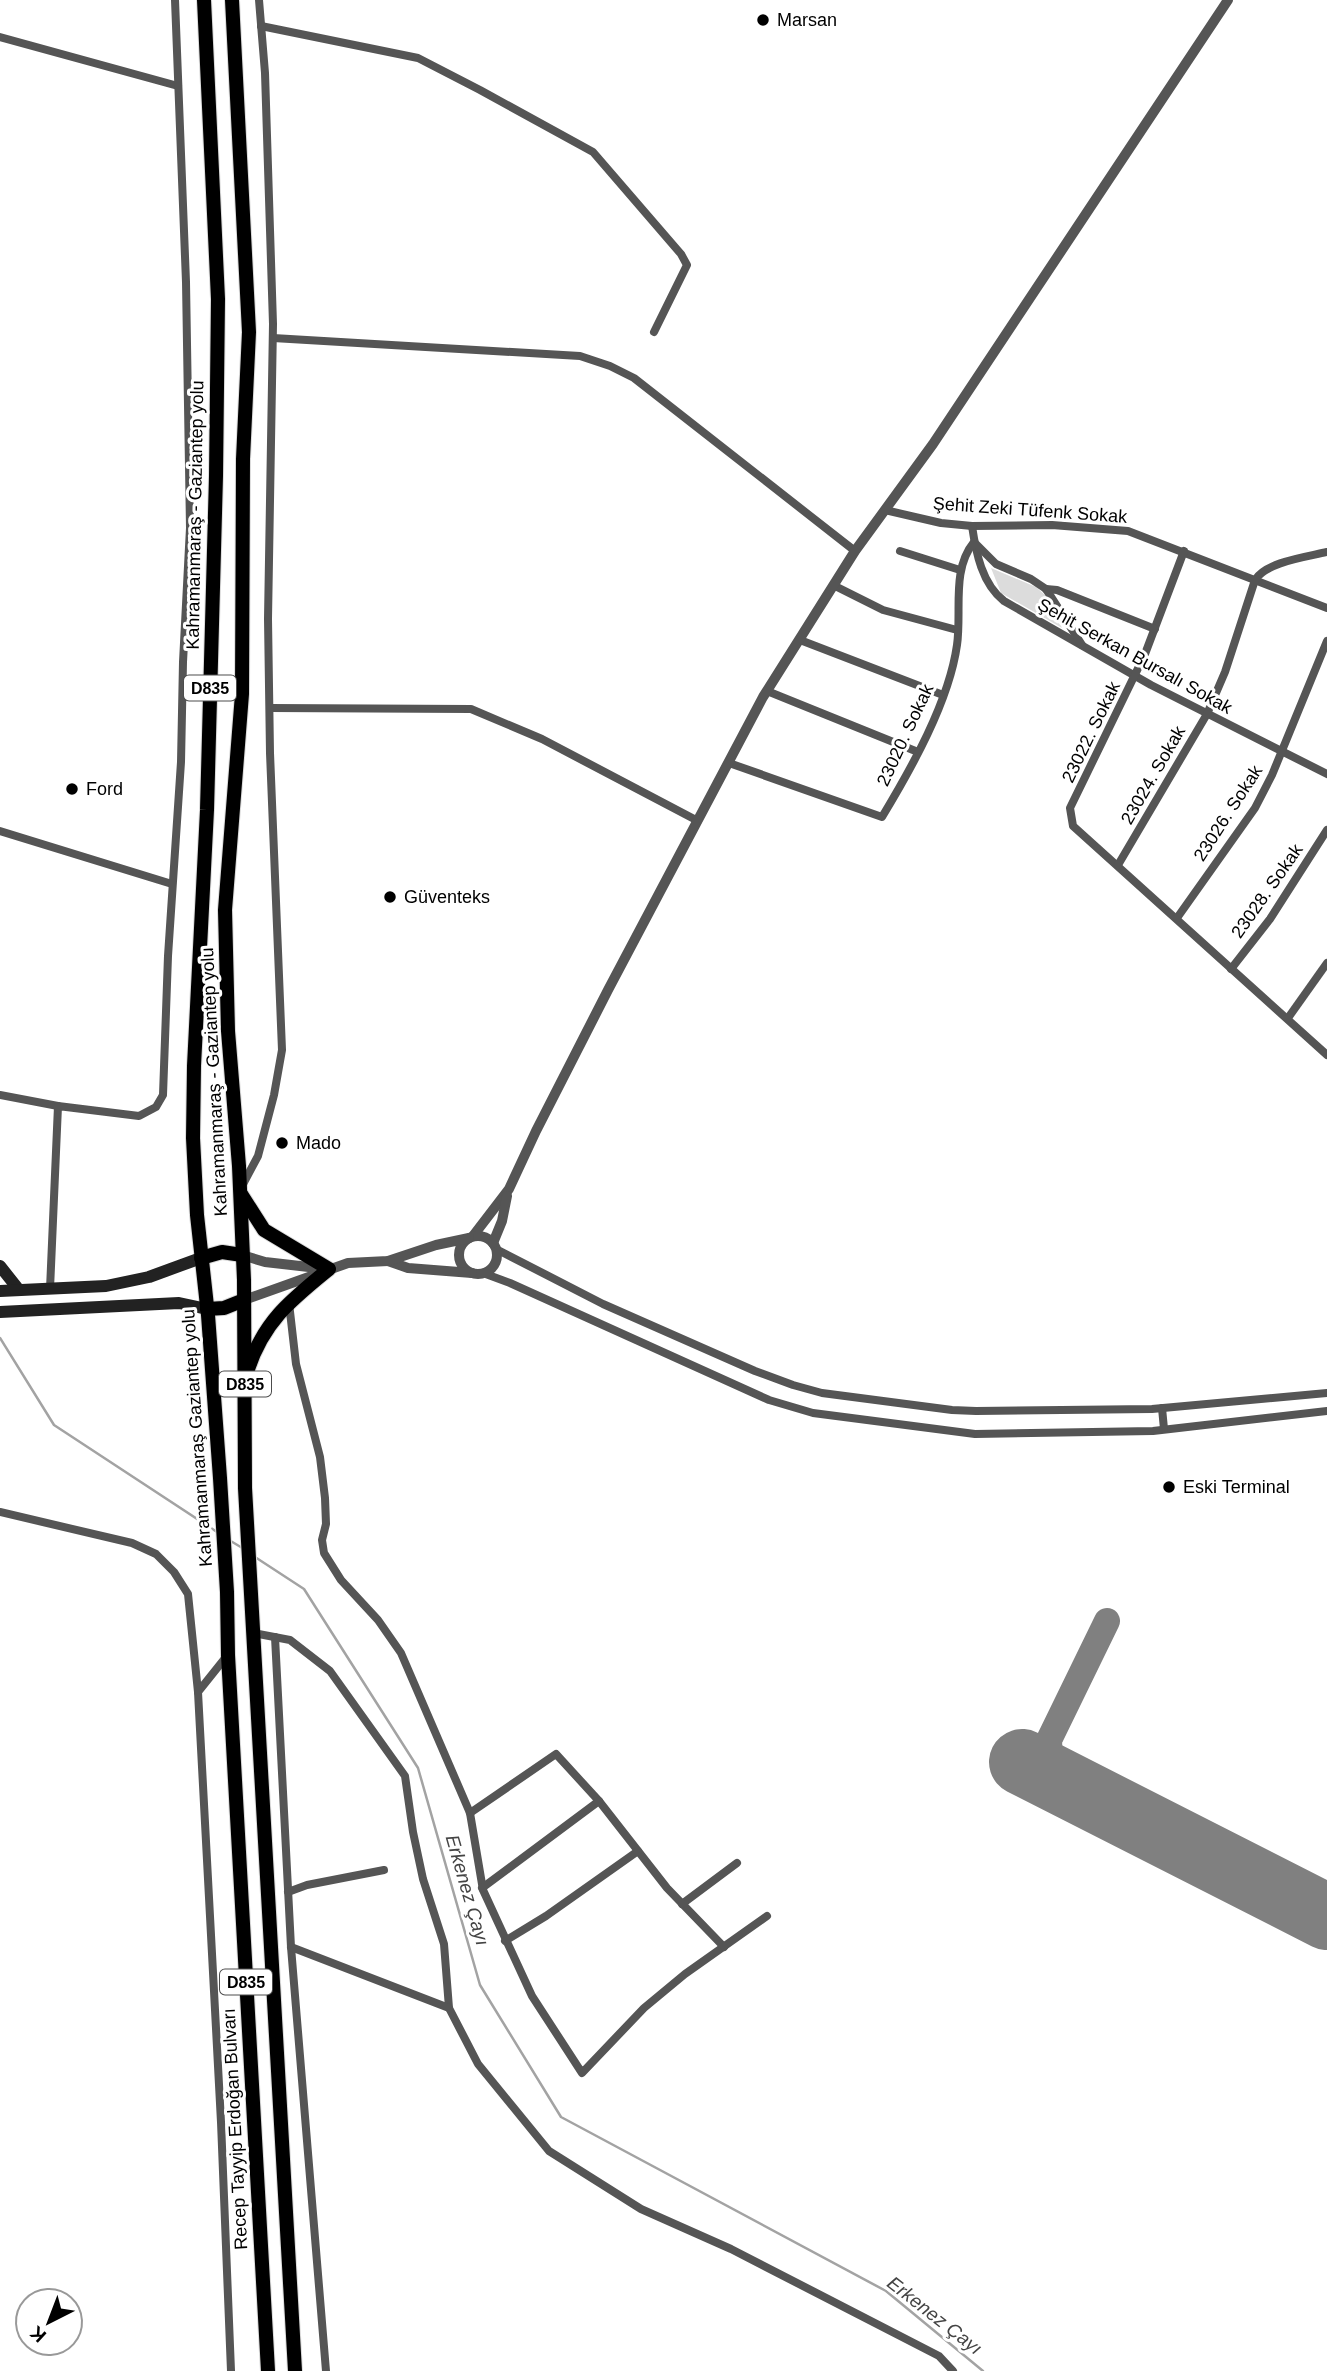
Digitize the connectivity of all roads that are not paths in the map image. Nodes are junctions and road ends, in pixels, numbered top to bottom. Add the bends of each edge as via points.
1 (175, 0) edge
2 (204, 0) edge
3 (232, 0) edge
4 (259, 0) edge
5 (1228, 0) edge
6 (261, 26) junction
7 (0, 37) edge
8 (178, 86) junction
9 (654, 332) dead end
10 (273, 338) junction
11 (885, 510) junction
12 (972, 526) junction
13 (974, 542) junction
14 (855, 551) junction
15 (901, 551) dead end
16 (1184, 551) junction
17 (1327, 552) edge
18 (960, 570) junction
19 (1255, 580) junction
20 (835, 586) junction
21 (1046, 589) junction
22 (1327, 608) edge
23 (1155, 629) junction
24 (957, 630) junction
25 (800, 640) junction
26 (1327, 641) edge
27 (1083, 645) junction
28 (1135, 676) junction
29 (767, 691) junction
30 (943, 695) junction
31 (270, 708) junction
32 (1207, 714) junction
33 (918, 751) junction
34 (1283, 753) junction
35 (729, 763) junction
36 (1327, 774) edge
37 (698, 821) junction
38 (1327, 830) edge
39 (0, 831) edge
40 (1118, 865) junction
41 (173, 884) junction
42 (1177, 918) junction
43 (1327, 962) edge
44 (1231, 969) junction
45 (1288, 1018) junction
46 (1327, 1053) edge
47 (0, 1095) edge
48 (58, 1107) junction
49 (509, 1189) junction
50 (239, 1191) junction
51 (471, 1237) junction
52 (494, 1246) junction
53 (242, 1255) junction
54 (201, 1258) junction
55 (388, 1261) junction
56 (0, 1266) edge
57 (329, 1269) junction
58 (478, 1273) junction
59 (204, 1282) joint
60 (50, 1289) junction
61 (19, 1290) junction
62 (0, 1291) edge
63 (244, 1300) junction
64 (289, 1303) junction
65 (207, 1309) junction
66 (0, 1312) edge
67 (245, 1380) junction
68 (1327, 1393) edge
69 (1162, 1408) junction
70 (1327, 1411) edge
71 (1164, 1429) junction
72 (0, 1512) edge
73 (227, 1592) joint
74 (253, 1633) junction
75 (275, 1637) junction
76 (228, 1654) junction
77 (198, 1692) junction
78 (599, 1801) junction
79 (470, 1813) junction
80 (638, 1851) junction
81 (737, 1863) dead end
82 (384, 1870) dead end
83 (482, 1888) junction
84 (288, 1892) junction
85 (682, 1904) junction
86 (766, 1916) dead end
87 (505, 1941) junction
88 (291, 1947) junction
89 (724, 1947) junction
90 (449, 2008) junction
91 (231, 2371) edge
92 (268, 2371) edge
93 (295, 2371) edge
94 (326, 2371) edge
95 (953, 2371) edge

1 - 8 street
2 - 54 highway, Kahramanmaraş - Gaziantep yolu / D835 via 218,313 207,810 194,1066 193,1138
3 - 50 highway, Kahramanmaraş - Gaziantep yolu / D835 via 249,332 243,459 242,694 225,909
4 - 6 street
5 - 11 street
6 - 9 street via 418,58 593,152 687,265
6 - 10 street
7 - 8 street
8 - 41 street via 190,528
10 - 14 street via 580,356 610,366 634,378
10 - 31 street
11 - 12 street, Şehit Zeki Tüfenk Sokak
11 - 14 street
12 - 13 street, Şehit Serkan Bursalı Sokak
12 - 16 street, Şehit Zeki Tüfenk Sokak via 1052,525 1128,531
13 - 18 street, 23020. Sokak
13 - 21 street via 996,564
13 - 27 street, Şehit Serkan Bursalı Sokak via 995,594
14 - 20 street
15 - 18 street
16 - 19 street, Şehit Zeki Tüfenk Sokak
16 - 23 street, 23022. Sokak
17 - 19 street via 1268,567
18 - 24 street, 23020. Sokak
19 - 22 street, Şehit Zeki Tüfenk Sokak
19 - 32 street, 23024. Sokak via 1226,672
20 - 24 street via 883,610
20 - 25 street
21 - 23 street
21 - 27 street
23 - 28 street, 23022. Sokak
24 - 30 street, 23020. Sokak
25 - 29 street
25 - 30 street
26 - 34 street, 23026. Sokak
27 - 28 street, Şehit Serkan Bursalı Sokak
28 - 32 street, Şehit Serkan Bursalı Sokak
28 - 40 street, 23022. Sokak via 1070,808 1073,826
29 - 33 street
29 - 35 street
30 - 33 street, 23020. Sokak
31 - 37 street via 471,709 542,739
31 - 50 street via 282,1050 258,1156
32 - 34 street, Şehit Serkan Bursalı Sokak
32 - 40 street, 23024. Sokak
33 - 35 street, 23020. Sokak via 882,817
34 - 36 street, Şehit Serkan Bursalı Sokak
34 - 42 street, 23026. Sokak via 1255,808
35 - 37 street
37 - 49 street
38 - 44 street, 23028. Sokak via 1270,919
39 - 41 street
40 - 42 street
41 - 48 street via 160,1102 139,1116
42 - 44 street
43 - 45 street
44 - 45 street
45 - 46 street
47 - 48 street
48 - 60 street
49 - 51 street
49 - 52 street
50 - 53 highway, Kahramanmaraş - Gaziantep yolu / D835
50 - 57 highway via 264,1230
51 - 52 street via 484,1237
51 - 55 street
51 - 58 street via 459,1253 462,1265
52 - 58 street via 496,1261
52 - 69 street via 615,1310 755,1371 822,1393 952,1410
53 - 54 highway via 222,1252
53 - 57 street
53 - 63 highway, Kahramanmaraş - Gaziantep yolu / D835
54 - 59 highway, Kahramanmaraş - Gaziantep yolu / D835
54 - 60 main road via 106,1286
55 - 57 street
55 - 58 street via 408,1268
56 - 61 main road
57 - 63 street
57 - 64 highway
58 - 71 street via 510,1283 769,1400 813,1413 975,1434
59 - 65 highway, Kahramanmaraş Gaziantep yolu / D835
60 - 61 main road
61 - 62 main road
63 - 65 highway
63 - 67 highway, D835
64 - 67 highway via 268,1325
64 - 79 street via 296,1364 320,1457 324,1553 401,1653
65 - 66 main road via 178,1303
65 - 73 highway, Kahramanmaraş Gaziantep yolu / D835
67 - 74 highway, D835
68 - 69 street
69 - 71 street
70 - 71 street
72 - 77 street via 132,1543 156,1554 188,1594
73 - 76 highway, Recep Tayyip Erdoğan Bulvarı / D835
74 - 75 street
74 - 93 highway, D835
75 - 84 street
75 - 90 street via 290,1640 330,1671 405,1776 412,1832 444,1944
76 - 77 street
76 - 92 highway, Recep Tayyip Erdoğan Bulvarı / D835
77 - 91 street
78 - 79 street via 556,1754
78 - 80 street
78 - 83 street
79 - 83 street
80 - 85 street
80 - 87 street
81 - 85 street
82 - 84 street
83 - 87 street
84 - 88 street
85 - 89 street
86 - 89 street
87 - 89 street via 532,1996 582,2073 644,2008
88 - 90 street
88 - 94 street
90 - 95 street via 478,2064 549,2151 641,2209 731,2249 903,2337 939,2356

